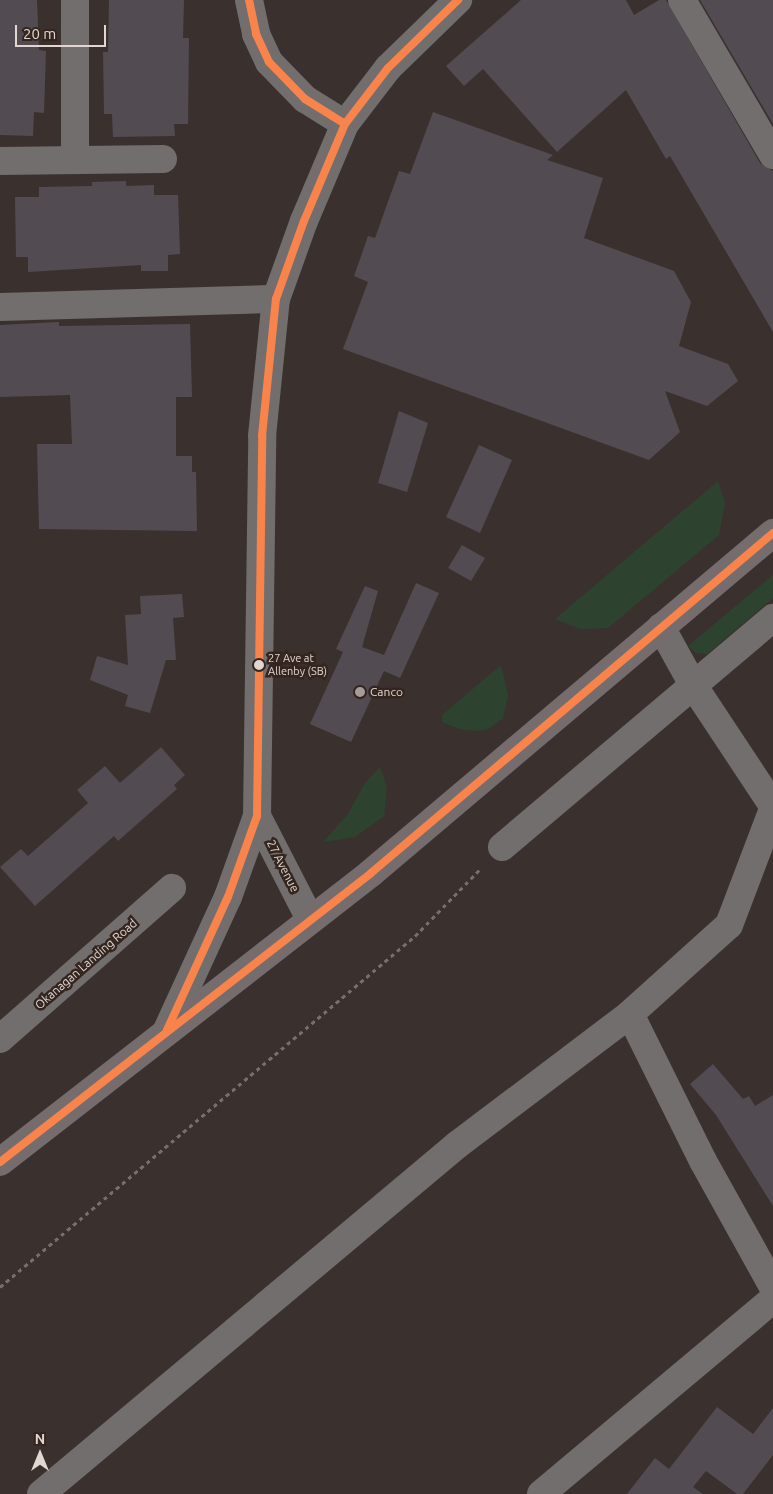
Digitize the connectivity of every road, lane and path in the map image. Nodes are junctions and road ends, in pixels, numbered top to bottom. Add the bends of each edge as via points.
1 (75, 0) edge
2 (249, 0) edge
3 (458, 0) edge
4 (682, 0) edge
5 (345, 124) junction
6 (773, 155) edge
7 (75, 159) junction
8 (163, 159) dead end
9 (0, 160) edge
10 (276, 299) junction
11 (0, 307) edge
12 (773, 533) edge
13 (773, 618) edge
14 (661, 627) junction
15 (693, 685) junction
16 (773, 807) edge
17 (257, 816) junction
18 (502, 847) joint
19 (172, 888) dead end
20 (310, 919) junction
21 (630, 1014) junction
22 (167, 1030) junction
23 (0, 1039) edge
24 (0, 1162) edge
25 (0, 1287) edge
26 (773, 1287) edge
27 (773, 1299) edge
28 (41, 1494) edge
29 (541, 1494) edge

1 - 7 street
2 - 5 street via 256,34 269,62 304,98
3 - 5 street, 27 Avenue via 388,68
4 - 6 street
5 - 10 street, 27 Avenue via 304,220
7 - 8 street
7 - 9 street
10 - 11 street
10 - 17 street, 27 Avenue via 262,436
12 - 14 main road
13 - 15 street
14 - 15 street
14 - 20 main road via 371,873
15 - 16 street
15 - 18 street
16 - 21 street via 728,925
17 - 20 street, 27 Avenue
17 - 22 street via 228,897
18 - 25 path via 415,936
19 - 23 street, Okanagan Landing Road
20 - 22 main road
21 - 26 street via 703,1161
21 - 28 street via 457,1145
22 - 24 main road
27 - 29 street

